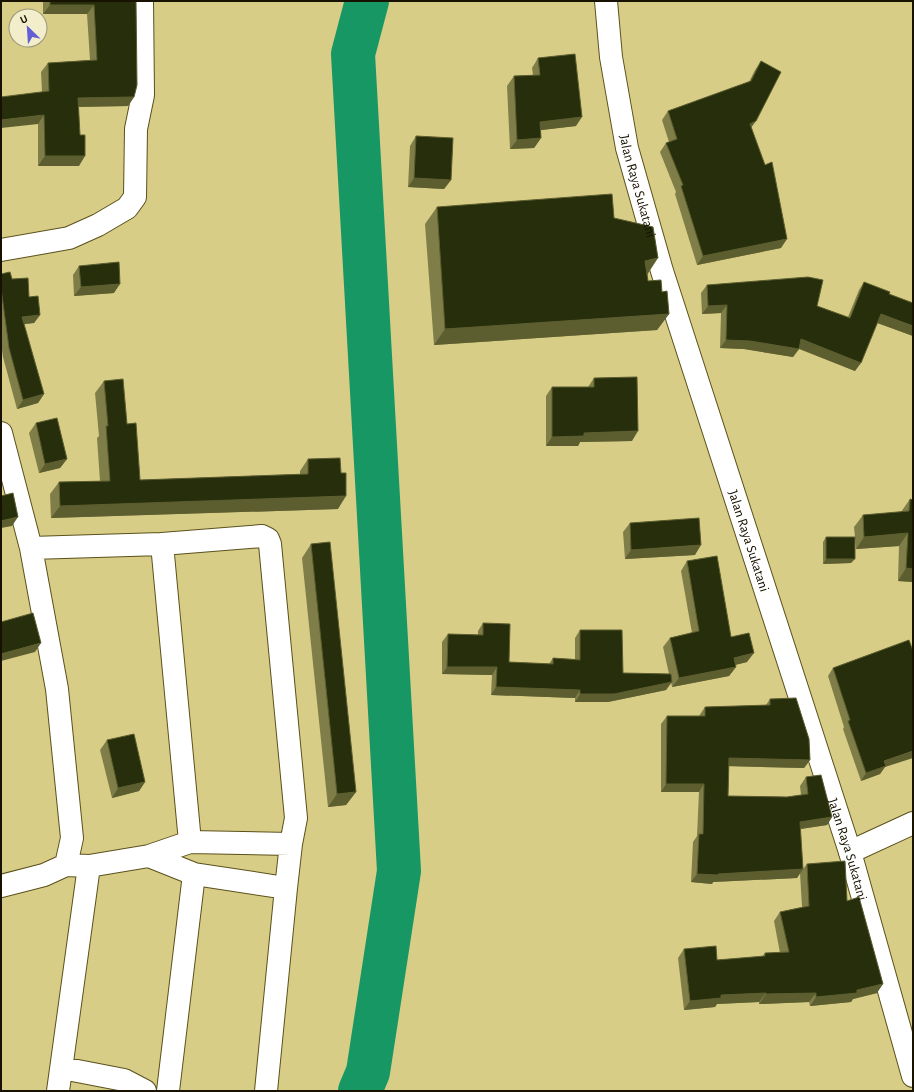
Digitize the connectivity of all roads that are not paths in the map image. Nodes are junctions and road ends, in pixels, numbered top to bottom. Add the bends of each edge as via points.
1 (142, 1) edge
2 (606, 1) edge
3 (1, 250) edge
4 (1, 433) edge
5 (162, 544) junction
6 (31, 548) junction
7 (913, 823) edge
8 (190, 842) junction
9 (291, 844) junction
10 (850, 852) junction
11 (149, 856) junction
12 (66, 864) junction
13 (89, 866) junction
14 (194, 874) junction
15 (1, 886) edge
16 (286, 888) junction
17 (62, 1068) junction
18 (913, 1076) edge
19 (58, 1091) edge
20 (145, 1091) edge
21 (168, 1091) edge
22 (266, 1091) edge

1 - 3 street via 143,95 136,129 135,196 127,208 69,238
2 - 10 street, Jalan Raya Sukatani via 611,57 632,164 662,271
4 - 6 street
5 - 6 street
5 - 8 street
5 - 9 street via 262,536 268,539 296,818
6 - 12 street via 57,689 72,838
7 - 10 street
8 - 9 street
8 - 11 street
9 - 16 street
10 - 18 street, Jalan Raya Sukatani
11 - 13 street
11 - 14 street
12 - 13 street
12 - 15 street via 44,875
13 - 17 street
14 - 16 street
14 - 21 street
16 - 22 street
17 - 19 street
17 - 20 street via 124,1080

